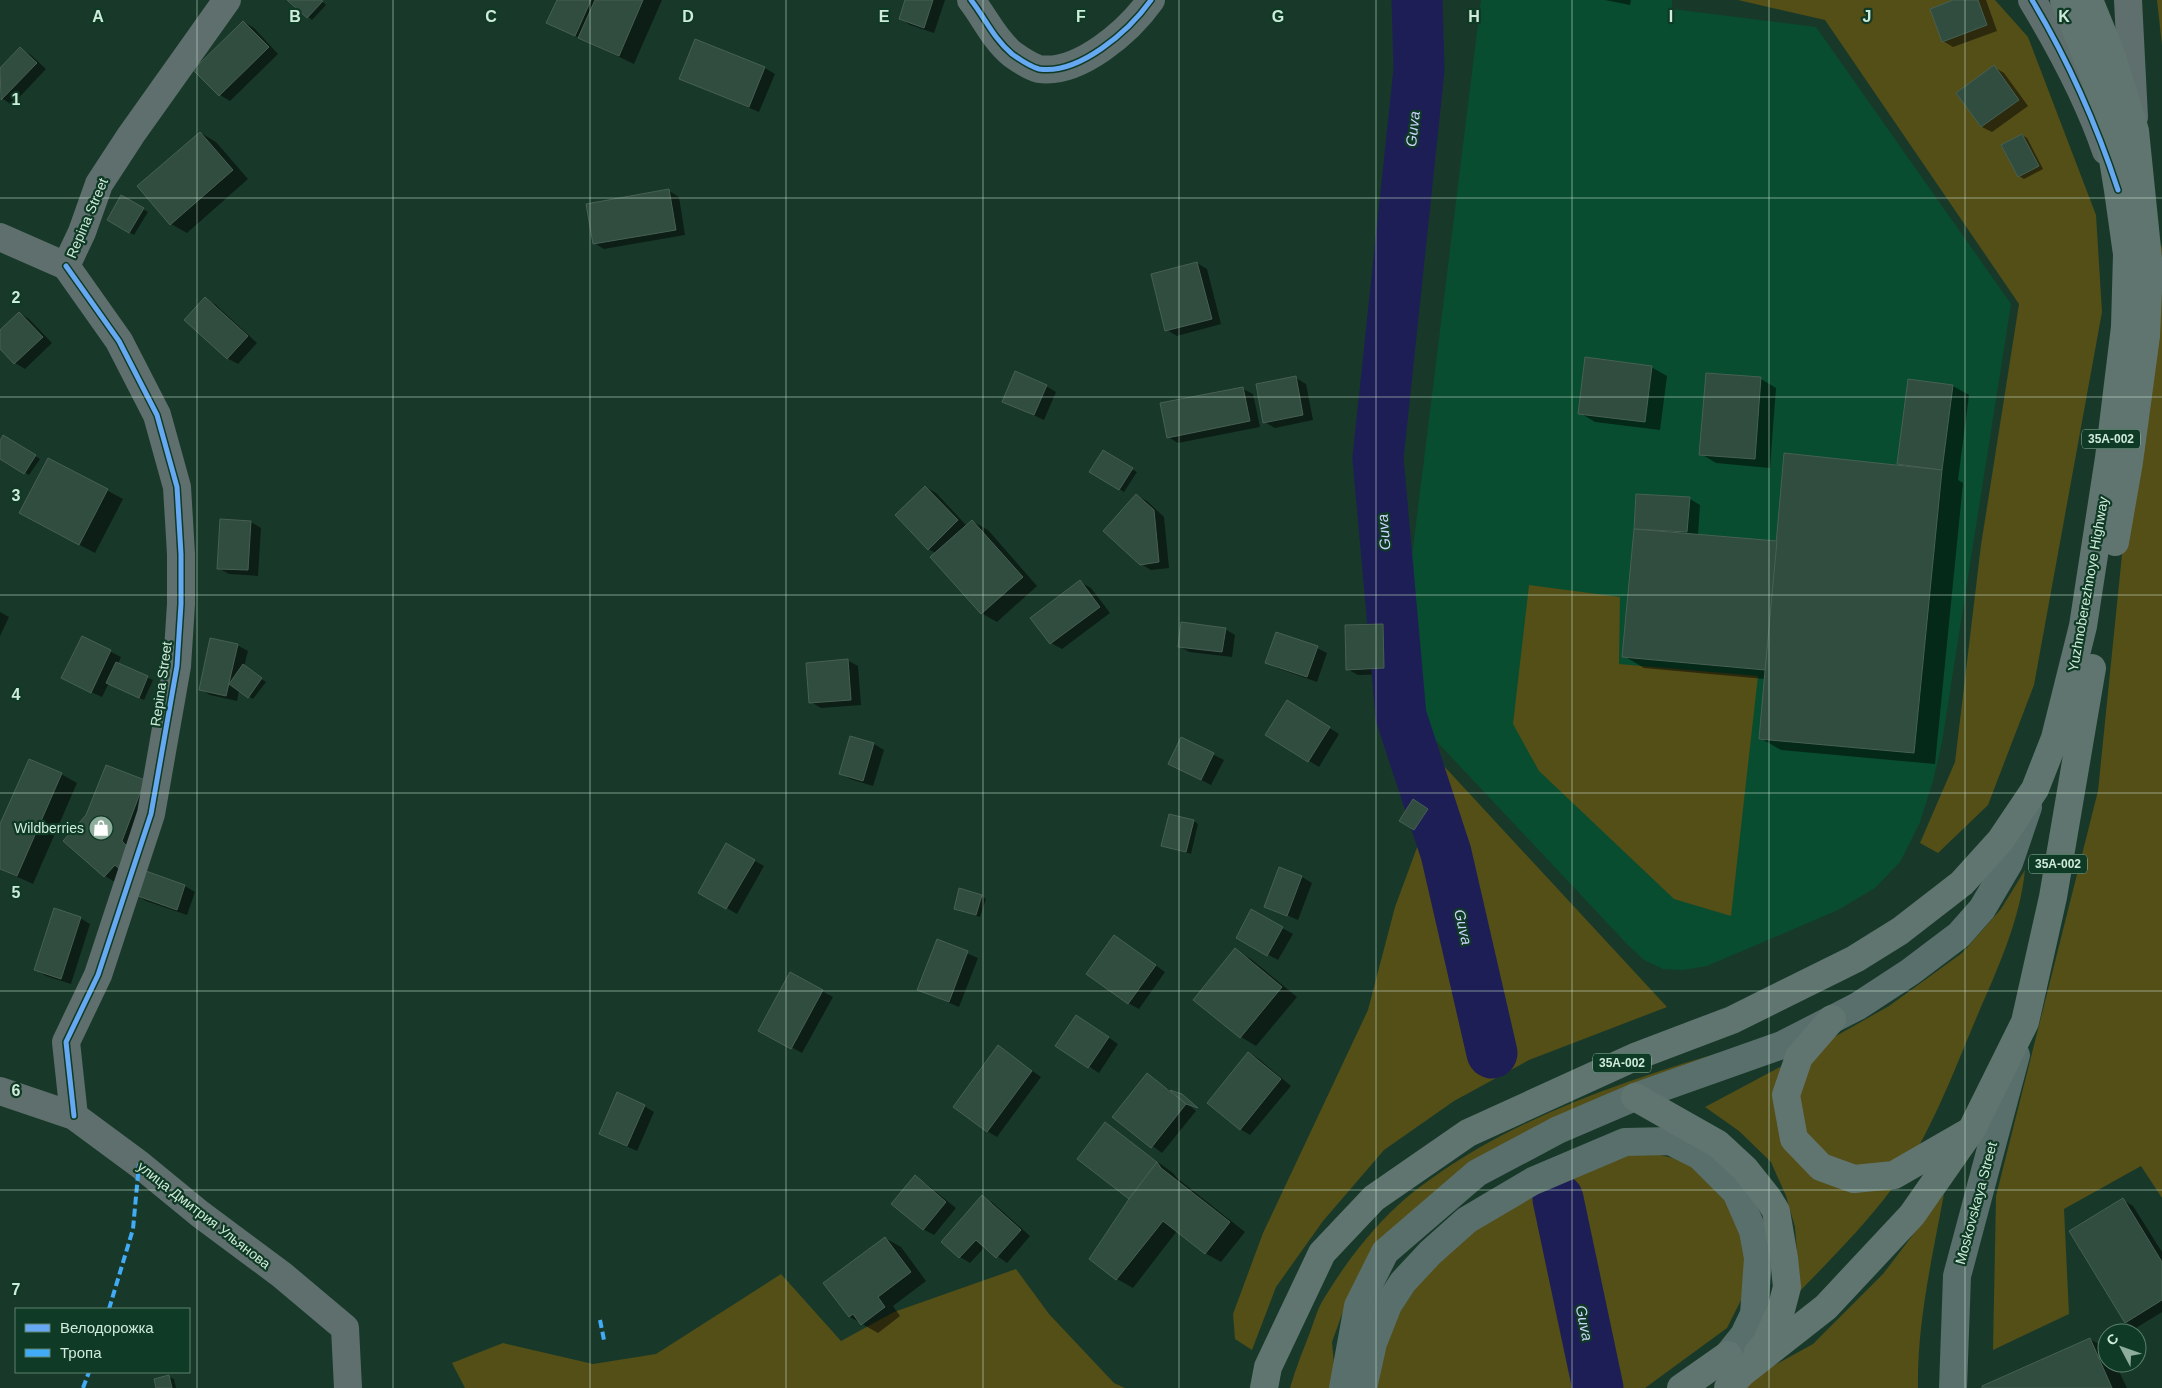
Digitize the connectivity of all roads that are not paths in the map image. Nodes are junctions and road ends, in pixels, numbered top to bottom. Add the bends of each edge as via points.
1 (227, 0) edge
2 (970, 0) edge
3 (1151, 0) edge
4 (2032, 0) edge
5 (2064, 0) edge
6 (2089, 0) edge
7 (2128, 0) edge
8 (2135, 131) junction
9 (2118, 190) junction
10 (0, 237) edge
11 (66, 266) junction
12 (2035, 789) junction
13 (1832, 1019) junction
14 (2024, 1022) junction
15 (0, 1091) edge
16 (1635, 1097) junction
17 (74, 1116) junction
18 (1972, 1130) junction
19 (1733, 1372) edge
20 (1690, 1382) edge
21 (348, 1388) edge
22 (1264, 1388) edge
23 (1342, 1388) edge
24 (1363, 1388) edge
25 (1953, 1388) edge

1 - 11 street, Repina Street via 99,184
2 - 3 street via 1012,54 1037,69 1058,69 1096,52 1120,33
4 - 9 street via 2078,84
5 - 9 highway, Yuzhnoberezhnoye Highway / 35А-002 via 2105,111
6 - 8 highway, Yuzhnoberezhnoye Highway / 35А-002 via 2111,54
7 - 8 street
8 - 14 highway, Yuzhnoberezhnoye Highway / 35А-002 via 2149,268 2146,336 2129,462 2084,704 2053,897
9 - 12 highway, Yuzhnoberezhnoye Highway / 35А-002 via 2127,254 2125,327 2109,458 2083,626 2055,738
10 - 11 street
11 - 17 street, Repina Street via 119,341 157,415 177,487 181,554 177,666 151,814 98,974 66,1042
12 - 13 main road via 2009,863 1982,909 1944,947 1910,972
12 - 22 highway, Yuzhnoberezhnoye Highway / 35А-002 via 2000,841 1962,883 1900,931 1855,959 1732,1020 1637,1056 1468,1133 1374,1198 1322,1253 1268,1367
13 - 16 main road via 1782,1045
13 - 18 highway via 1800,1058 1786,1095 1794,1139 1821,1167 1854,1179 1894,1175
14 - 18 highway, Yuzhnoberezhnoye Highway / 35А-002
14 - 25 main road, Moskovskaya Street via 1957,1276
15 - 17 street, улица Дмитрия Ульянова
16 - 19 highway via 1718,1144 1745,1169 1776,1211 1787,1286 1781,1310 1766,1343
16 - 23 main road via 1558,1130 1476,1173 1385,1252 1358,1306
17 - 21 street, улица Дмитрия Ульянова via 282,1275 345,1328
18 - 19 highway, Yuzhnoberezhnoye Highway / 35А-002 via 1912,1215 1826,1307
19 - 20 highway
19 - 24 main road via 1754,1314 1758,1258 1753,1231 1736,1192 1700,1156 1670,1141 1625,1142 1533,1181 1467,1220 1430,1253 1403,1282 1388,1305 1373,1343

